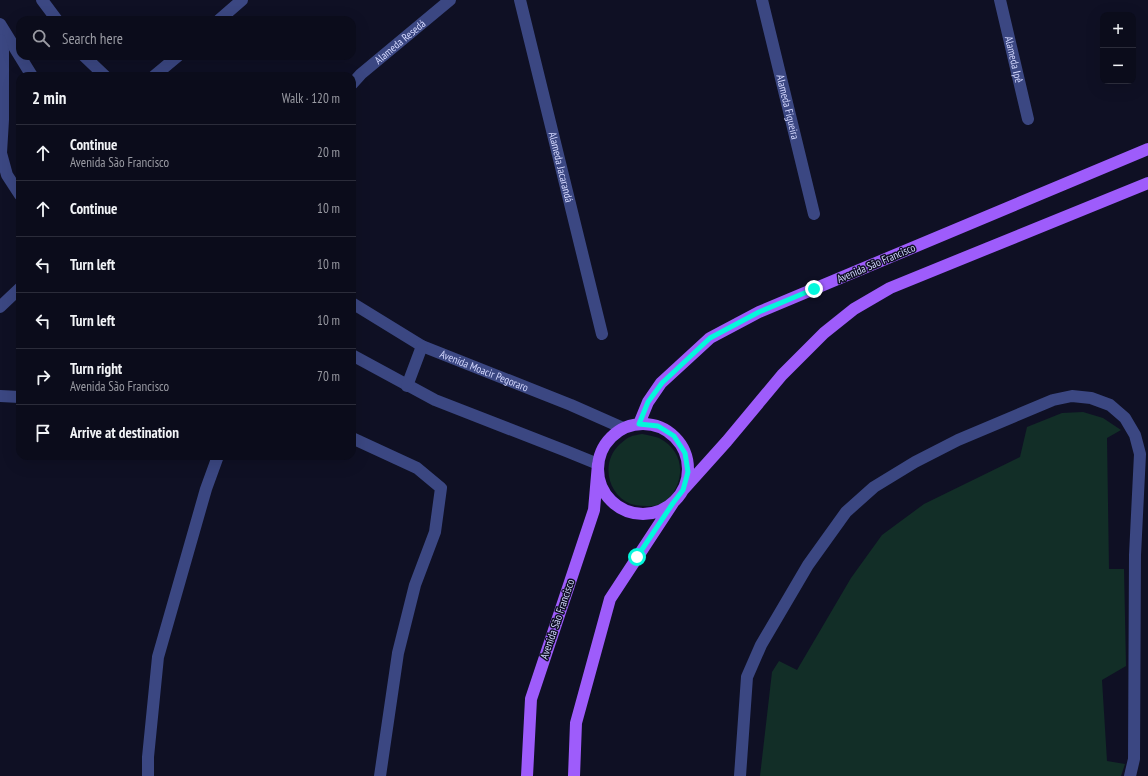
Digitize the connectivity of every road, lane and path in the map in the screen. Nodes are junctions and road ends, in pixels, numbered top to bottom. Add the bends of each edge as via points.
1 (42, 0) edge
2 (242, 0) edge
3 (450, 0) edge
4 (520, 0) edge
5 (762, 0) edge
6 (1000, 0) edge
7 (54, 16) edge
8 (224, 16) edge
9 (0, 24) edge
10 (0, 40) edge
11 (16, 50) edge
12 (22, 60) edge
13 (88, 60) edge
14 (173, 60) edge
15 (30, 72) edge
16 (101, 72) edge
17 (159, 72) edge
18 (356, 80) edge
19 (1028, 119) dead end
20 (1148, 149) edge
21 (1, 154) edge
22 (1148, 183) edge
23 (16, 189) edge
24 (814, 214) dead end
25 (16, 292) edge
26 (356, 305) edge
27 (0, 307) edge
28 (602, 334) dead end
29 (422, 346) junction
30 (356, 357) edge
31 (407, 386) junction
32 (0, 396) edge
33 (16, 397) edge
34 (639, 424) junction
35 (623, 428) junction
36 (356, 440) edge
37 (1144, 454) edge
38 (217, 460) edge
39 (598, 464) junction
40 (683, 490) junction
41 (673, 503) junction
42 (148, 776) edge
43 (380, 776) edge
44 (527, 776) edge
45 (574, 776) edge
46 (740, 776) edge
47 (1130, 776) edge

1 - 7 street
2 - 8 street
3 - 18 street, Alameda Resedá
4 - 28 street, Alameda Jacarandá
5 - 24 street, Alameda Figueira
6 - 19 street, Alameda Ipê
9 - 11 street
10 - 21 street via 3,50
12 - 15 street
13 - 16 street
14 - 17 street
20 - 34 main road, Avenida São Francisco via 759,312 717,334 662,383 648,402
21 - 23 street via 7,175
22 - 40 main road via 890,288 854,309 824,333 782,375
25 - 27 street
26 - 29 street, Avenida Moacir Pegoraro
29 - 31 street
29 - 35 street, Avenida Moacir Pegoraro
30 - 31 street
31 - 39 street via 435,400
32 - 33 street
34 - 35 main road
34 - 40 main road via 658,426 674,436 685,453 687,465 688,472
35 - 39 main road via 610,437 602,450
36 - 43 street via 417,468 441,488 435,532 415,585 398,653
37 - 46 street via 1125,418 1110,405 1091,398 1072,396 1053,400 958,440 874,487 846,512 825,541 761,645 747,677
37 - 47 street via 1135,554 1134,759
38 - 42 street via 158,657
39 - 41 main road via 602,487 611,501 625,510 642,514 658,512
39 - 44 main road, Avenida São Francisco via 594,510 530,699
40 - 41 main road
41 - 45 main road via 610,600 576,723

